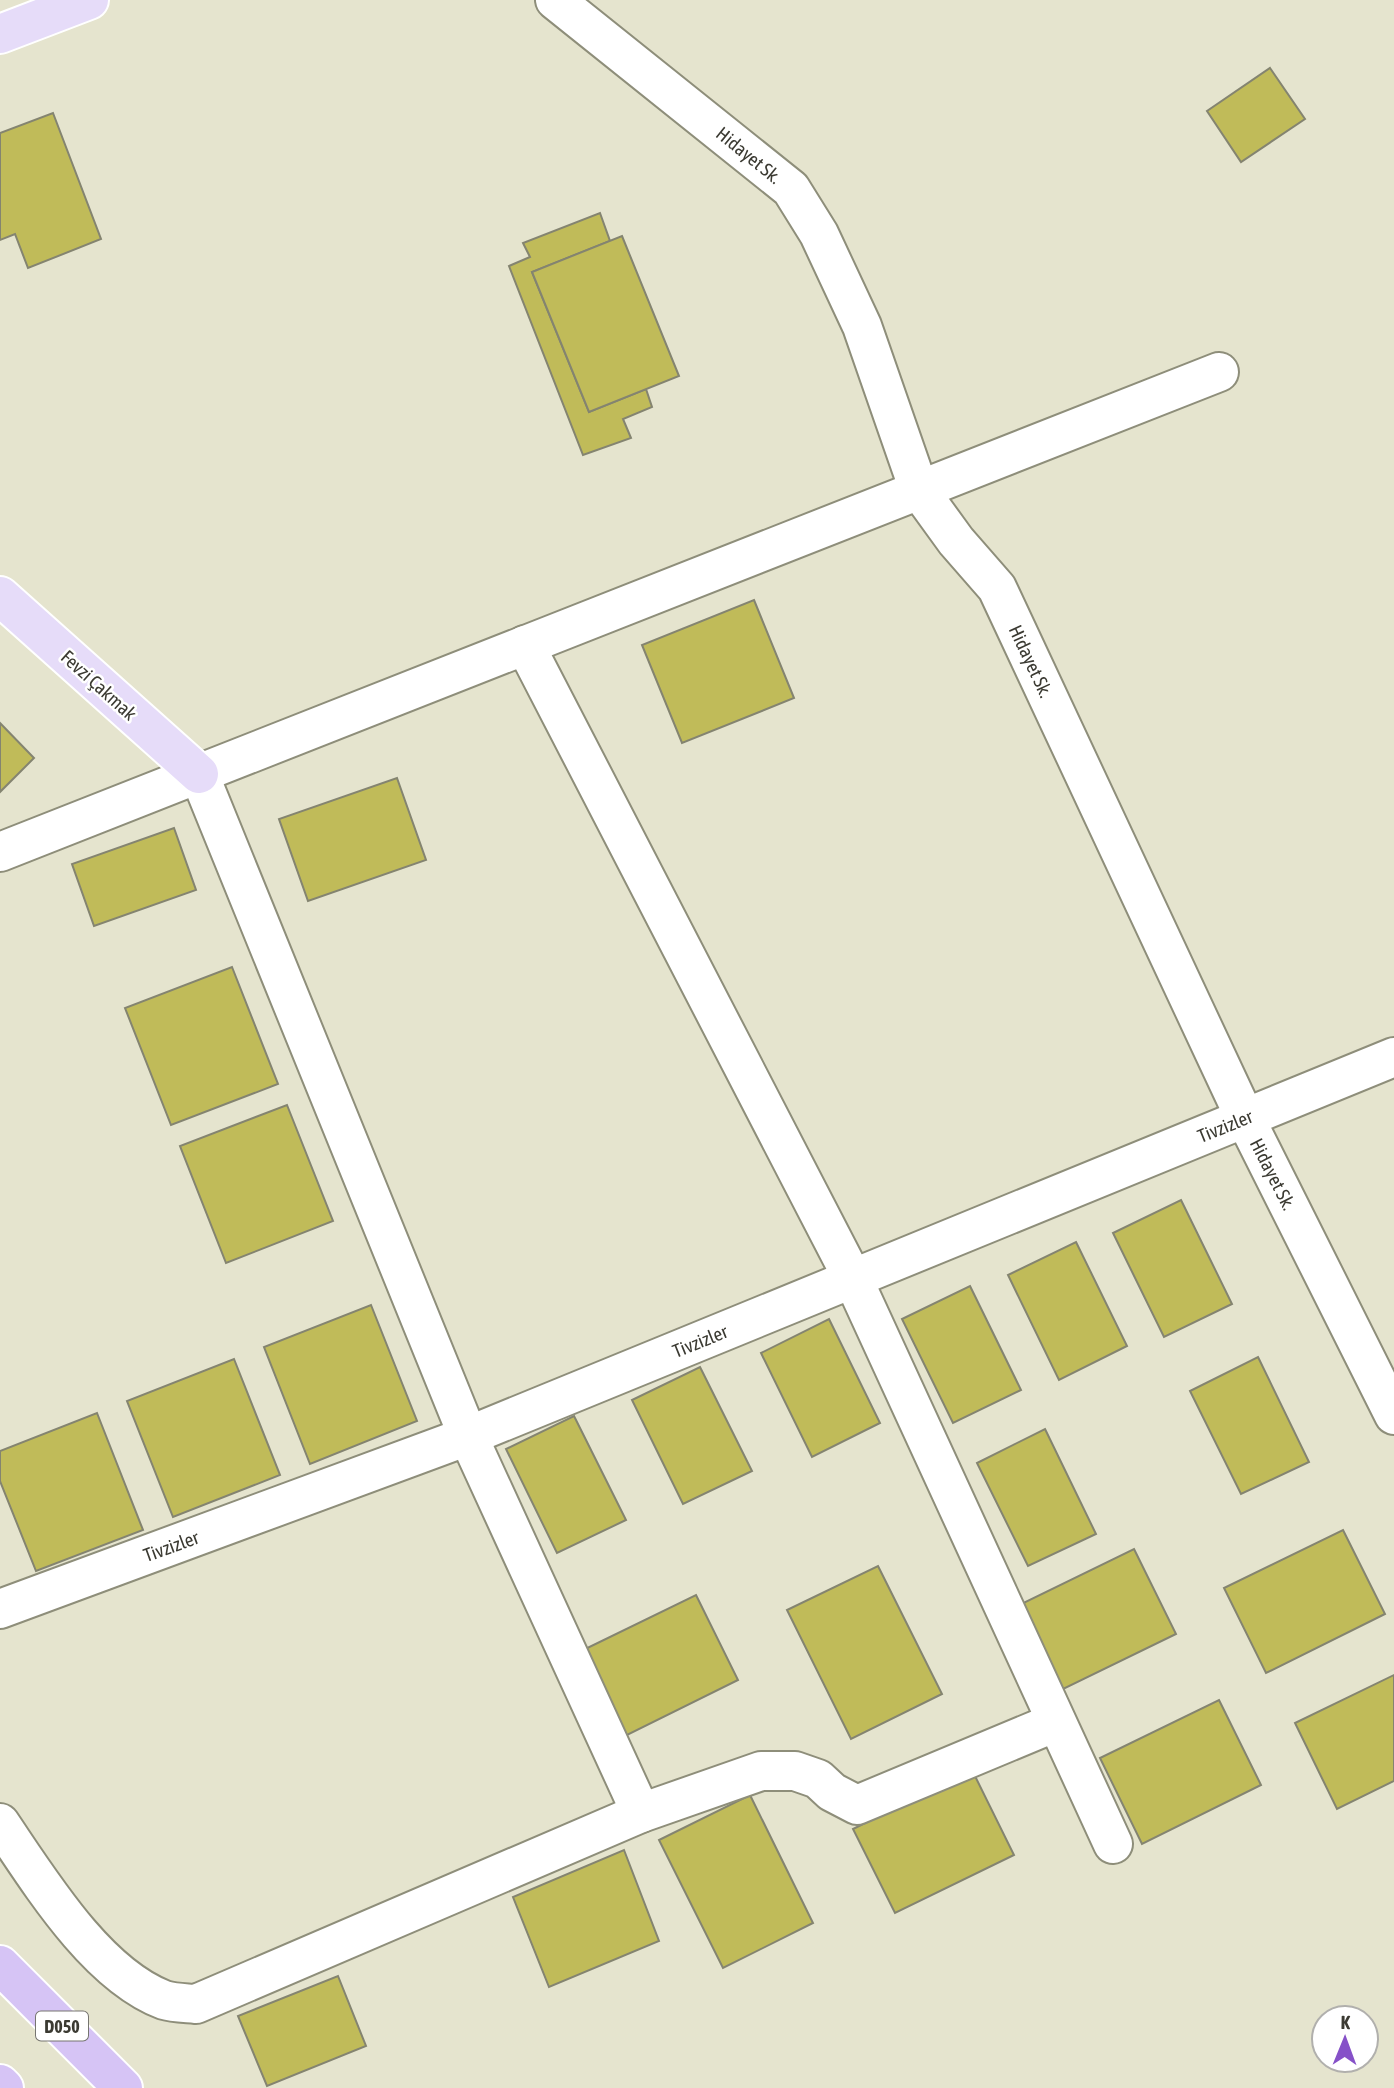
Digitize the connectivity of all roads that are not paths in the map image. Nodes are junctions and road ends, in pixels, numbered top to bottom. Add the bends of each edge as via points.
1 (89, 0) edge
2 (555, 0) edge
3 (0, 34) edge
4 (1219, 372) dead end
5 (919, 490) junction
6 (0, 596) edge
7 (525, 645) junction
8 (199, 774) junction
9 (0, 852) edge
10 (1394, 1057) edge
11 (1245, 1118) junction
12 (853, 1279) junction
13 (1394, 1415) edge
14 (468, 1436) junction
15 (0, 1609) edge
16 (1056, 1722) junction
17 (641, 1813) junction
18 (0, 1824) edge
19 (1113, 1844) dead end
20 (0, 1965) edge
21 (0, 2084) edge
22 (4, 2088) edge
23 (123, 2088) edge

1 - 3 main road
2 - 5 street, Hidayet Sk. via 791,189 819,234 862,326
4 - 5 street
5 - 7 street
5 - 11 street, Hidayet Sk. via 997,587
6 - 8 main road, Fevzi Çakmak
7 - 8 street
7 - 12 street
8 - 9 street
8 - 14 street
10 - 11 street, Tivzizler
11 - 12 street, Tivzizler
11 - 13 street, Hidayet Sk.
12 - 14 street, Tivzizler
12 - 16 street
14 - 15 street, Tivzizler
14 - 17 street
16 - 17 street via 858,1805 818,1779 795,1771 761,1771
16 - 19 street
17 - 18 street via 196,2004 167,2001 115,1970 61,1911
20 - 23 highway, D050
21 - 22 highway

